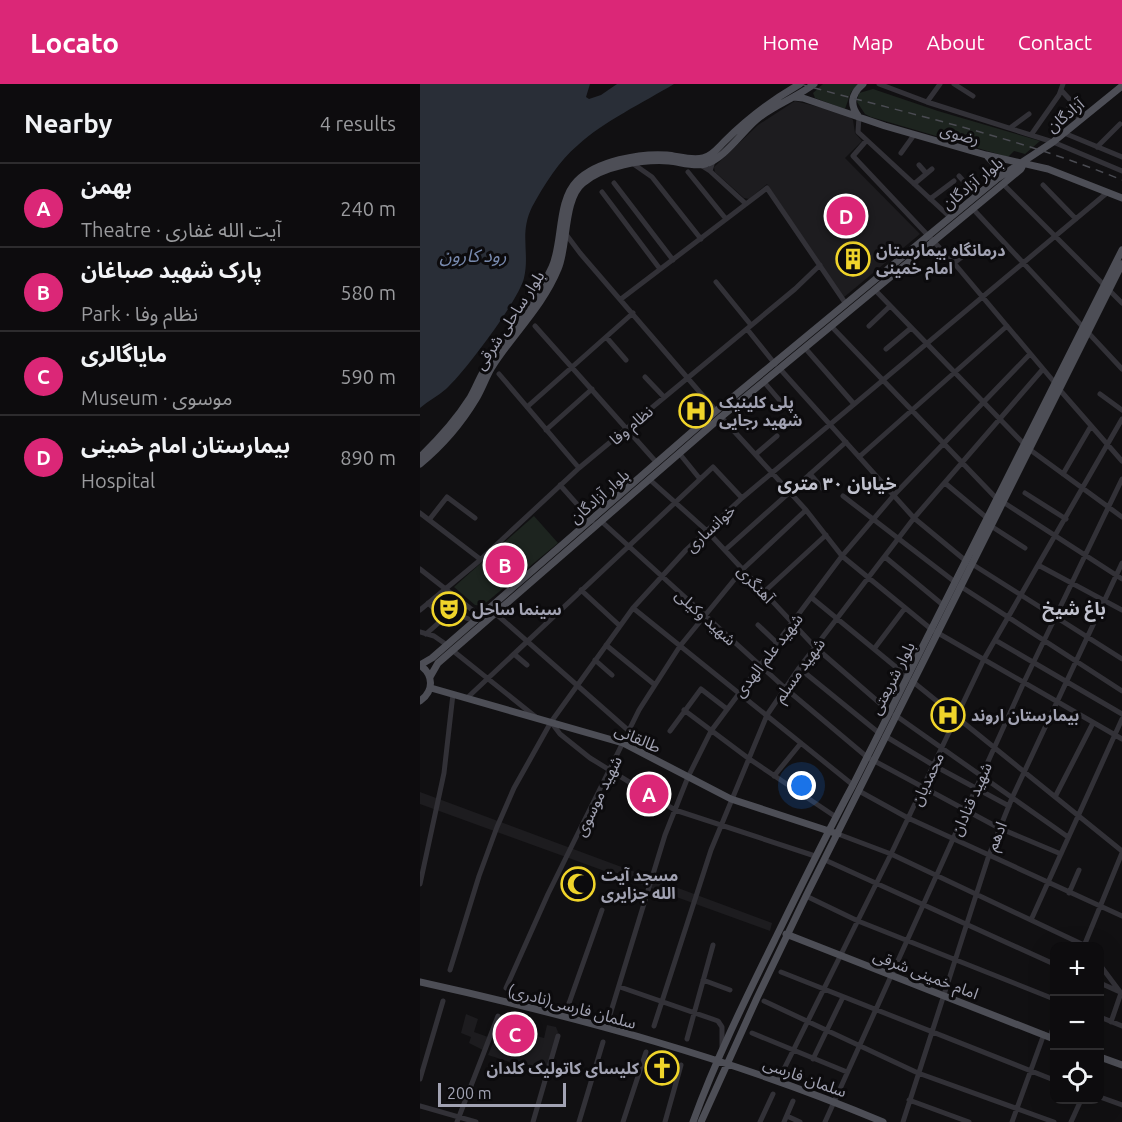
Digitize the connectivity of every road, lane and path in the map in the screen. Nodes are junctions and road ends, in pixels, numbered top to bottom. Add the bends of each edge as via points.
1 (800, 84) edge
2 (814, 84) edge
3 (863, 84) edge
4 (879, 84) edge
5 (940, 84) edge
6 (954, 84) edge
7 (1122, 86) edge
8 (1062, 87) edge
9 (789, 94) junction
10 (973, 96) dead end
11 (927, 102) junction
12 (1029, 114) dead end
13 (859, 117) junction
14 (1080, 120) junction
15 (1120, 124) dead end
16 (1010, 128) junction
17 (1064, 133) junction
18 (914, 135) junction
19 (1031, 135) junction
20 (866, 141) junction
21 (1053, 142) junction
22 (1097, 147) junction
23 (901, 153) dead end
24 (986, 155) junction
25 (1121, 155) edge
26 (713, 161) junction
27 (632, 163) junction
28 (1024, 163) junction
29 (699, 164) junction
30 (919, 165) dead end
31 (932, 168) dead end
32 (688, 171) dead end
33 (710, 171) junction
34 (1122, 171) edge
35 (926, 173) junction
36 (1001, 181) junction
37 (614, 183) dead end
38 (914, 184) junction
39 (1043, 185) dead end
40 (602, 192) dead end
41 (1108, 192) junction
42 (977, 196) junction
43 (1122, 198) edge
44 (930, 199) junction
45 (746, 204) junction
46 (972, 209) junction
47 (951, 218) junction
48 (726, 219) junction
49 (1076, 219) junction
50 (565, 233) junction
51 (1055, 236) junction
52 (701, 238) junction
53 (931, 239) junction
54 (980, 247) dead end
55 (1122, 249) edge
56 (563, 252) junction
57 (580, 253) junction
58 (673, 260) junction
59 (954, 263) junction
60 (1023, 263) junction
61 (1122, 264) edge
62 (820, 265) junction
63 (660, 270) junction
64 (717, 282) dead end
65 (1106, 288) junction
66 (874, 290) junction
67 (982, 297) junction
68 (621, 299) junction
69 (1122, 303) edge
70 (846, 304) junction
71 (890, 306) junction
72 (633, 313) junction
73 (535, 326) dead end
74 (831, 326) junction
75 (869, 326) dead end
76 (1007, 326) junction
77 (749, 327) junction
78 (911, 328) junction
79 (1085, 330) junction
80 (607, 338) junction
81 (927, 344) junction
82 (805, 348) junction
83 (886, 349) dead end
84 (1030, 354) junction
85 (791, 355) junction
86 (626, 360) dead end
87 (777, 366) junction
88 (573, 368) junction
89 (1043, 369) junction
90 (1122, 369) edge
91 (488, 370) junction
92 (954, 373) junction
93 (499, 374) dead end
94 (645, 377) dead end
95 (687, 377) junction
96 (883, 380) junction
97 (764, 382) junction
98 (1057, 386) junction
99 (592, 390) junction
100 (1100, 394) dead end
101 (663, 397) junction
102 (781, 402) dead end
103 (983, 402) junction
104 (854, 404) junction
105 (527, 407) junction
106 (912, 410) junction
107 (1122, 410) edge
108 (719, 414) junction
109 (1000, 419) junction
110 (1122, 419) edge
111 (830, 424) junction
112 (1091, 426) junction
113 (626, 428) junction
114 (546, 430) junction
115 (777, 436) dead end
116 (846, 442) junction
117 (944, 443) junction
118 (1107, 445) junction
119 (1027, 447) junction
120 (679, 453) junction
121 (756, 454) junction
122 (420, 457) edge
123 (859, 457) junction
124 (1122, 461) edge
125 (657, 463) junction
126 (962, 463) junction
127 (420, 465) edge
128 (579, 468) junction
129 (772, 473) junction
130 (810, 474) junction
131 (1063, 474) junction
132 (649, 479) junction
133 (700, 479) junction
134 (1122, 479) edge
135 (945, 483) junction
136 (560, 485) junction
137 (823, 489) dead end
138 (1083, 489) junction
139 (789, 491) junction
140 (1025, 493) dead end
141 (894, 495) junction
142 (843, 496) dead end
143 (742, 498) junction
144 (1000, 500) junction
145 (675, 502) junction
146 (1108, 507) junction
147 (806, 510) junction
148 (420, 513) edge
149 (1122, 517) edge
150 (475, 518) dead end
151 (915, 518) junction
152 (987, 518) junction
153 (1066, 519) junction
154 (429, 520) junction
155 (874, 520) junction
156 (592, 521) junction
157 (601, 521) junction
158 (991, 526) junction
159 (706, 530) junction
160 (826, 535) junction
161 (1056, 536) junction
162 (898, 539) junction
163 (628, 546) junction
164 (1024, 548) dead end
165 (725, 550) junction
166 (1085, 555) junction
167 (842, 556) junction
168 (885, 557) junction
169 (480, 559) junction
170 (969, 562) junction
171 (1122, 563) edge
172 (1038, 565) junction
173 (420, 569) edge
174 (743, 569) junction
175 (661, 576) junction
176 (1119, 577) edge
177 (868, 578) junction
178 (1072, 583) junction
179 (958, 584) junction
180 (445, 589) junction
181 (581, 590) junction
182 (764, 592) junction
183 (1021, 595) junction
184 (812, 598) junction
185 (1104, 601) junction
186 (428, 603) junction
187 (944, 605) junction
188 (633, 608) junction
189 (905, 608) junction
190 (420, 610) edge
191 (1122, 610) edge
192 (495, 613) junction
193 (705, 615) junction
194 (1055, 617) junction
195 (466, 618) dead end
196 (837, 618) junction
197 (1008, 618) junction
198 (477, 619) junction
199 (793, 623) junction
200 (758, 625) dead end
201 (620, 626) junction
202 (934, 631) junction
203 (423, 633) edge
204 (1088, 637) junction
205 (995, 640) junction
206 (527, 641) junction
207 (1044, 641) junction
208 (777, 643) junction
209 (606, 645) junction
210 (680, 646) junction
211 (815, 647) junction
212 (450, 648) junction
213 (874, 649) junction
214 (514, 654) junction
215 (984, 659) junction
216 (1122, 659) edge
217 (595, 660) junction
218 (1076, 662) junction
219 (1033, 663) junction
220 (420, 665) edge
221 (527, 665) dead end
222 (759, 665) junction
223 (799, 668) junction
224 (612, 675) dead end
225 (430, 677) junction
226 (488, 678) junction
227 (910, 679) junction
228 (1024, 682) junction
229 (1066, 682) junction
230 (577, 685) junction
231 (655, 685) junction
232 (430, 688) junction
233 (785, 688) junction
234 (1122, 691) edge
235 (739, 692) junction
236 (453, 694) junction
237 (466, 698) junction
238 (420, 701) edge
239 (1057, 702) junction
240 (727, 709) junction
241 (684, 710) junction
242 (893, 714) junction
243 (1122, 714) edge
244 (767, 715) junction
245 (956, 717) junction
246 (538, 719) junction
247 (1122, 719) edge
248 (551, 722) junction
249 (1094, 723) junction
250 (670, 730) dead end
251 (629, 731) junction
252 (711, 731) junction
253 (882, 735) junction
254 (1115, 735) junction
255 (1122, 739) edge
256 (623, 743) junction
257 (801, 743) junction
258 (941, 748) junction
259 (994, 748) junction
260 (748, 758) junction
261 (870, 759) junction
262 (933, 765) junction
263 (610, 771) junction
264 (1024, 772) junction
265 (774, 776) junction
266 (688, 777) junction
267 (981, 777) junction
268 (923, 787) junction
269 (856, 788) junction
270 (976, 789) junction
271 (1055, 797) junction
272 (1012, 798) junction
273 (731, 800) junction
274 (1009, 806) junction
275 (675, 810) junction
276 (966, 810) junction
277 (1078, 816) junction
278 (836, 817) junction
279 (908, 818) junction
280 (721, 825) junction
281 (999, 828) junction
282 (827, 831) junction
283 (837, 834) junction
284 (1068, 837) junction
285 (953, 839) junction
286 (1122, 852) edge
287 (891, 854) junction
288 (1061, 854) junction
289 (988, 855) junction
290 (815, 856) junction
291 (825, 860) junction
292 (1079, 870) dead end
293 (936, 875) junction
294 (877, 882) junction
295 (1048, 883) junction
296 (420, 884) edge
297 (1069, 892) junction
298 (976, 893) junction
299 (806, 896) junction
300 (923, 904) junction
301 (1100, 907) junction
302 (602, 910) dead end
303 (1122, 916) edge
304 (1031, 920) junction
305 (858, 921) junction
306 (966, 925) junction
307 (779, 931) junction
308 (788, 934) junction
309 (907, 940) junction
310 (1077, 942) edge
311 (1087, 942) edge
312 (713, 945) dead end
313 (841, 955) junction
314 (955, 960) junction
315 (1050, 962) edge
316 (450, 970) dead end
317 (1104, 970) edge
318 (781, 972) dead end
319 (891, 975) junction
320 (702, 980) junction
321 (420, 982) edge
322 (1104, 985) edge
323 (620, 987) junction
324 (506, 988) dead end
325 (824, 989) junction
326 (730, 990) dead end
327 (1122, 993) edge
328 (944, 995) junction
329 (843, 997) junction
330 (1050, 997) edge
331 (443, 1001) dead end
332 (764, 1001) dead end
333 (662, 1002) junction
334 (568, 1006) dead end
335 (875, 1010) junction
336 (693, 1012) junction
337 (498, 1016) dead end
338 (609, 1018) dead end
339 (1104, 1019) edge
340 (808, 1022) junction
341 (1111, 1022) junction
342 (654, 1026) dead end
343 (1122, 1026) edge
344 (826, 1030) junction
345 (752, 1033) dead end
346 (931, 1033) junction
347 (558, 1036) dead end
348 (1050, 1037) edge
349 (687, 1039) dead end
350 (603, 1042) dead end
351 (859, 1045) junction
352 (722, 1048) junction
353 (794, 1050) junction
354 (646, 1052) dead end
355 (1104, 1058) edge
356 (717, 1059) junction
357 (813, 1059) junction
358 (728, 1063) junction
359 (681, 1065) dead end
360 (1122, 1065) edge
361 (1031, 1071) junction
362 (847, 1072) junction
363 (918, 1073) junction
364 (1050, 1078) edge
365 (420, 1079) edge
366 (778, 1081) junction
367 (773, 1094) dead end
368 (1104, 1098) edge
369 (909, 1100) junction
370 (793, 1101) dead end
371 (834, 1102) junction
372 (1079, 1104) edge
373 (1122, 1105) edge
374 (420, 1106) edge
375 (1017, 1108) junction
376 (787, 1116) junction
377 (457, 1119) edge
378 (476, 1122) edge
379 (533, 1122) edge
380 (579, 1122) edge
381 (623, 1122) edge
382 (665, 1122) edge
383 (693, 1122) edge
384 (701, 1122) edge
385 (759, 1122) edge
386 (784, 1122) edge
387 (800, 1122) edge
388 (825, 1122) edge
389 (884, 1122) edge
390 (903, 1122) edge
391 (969, 1122) edge
392 (1012, 1122) edge
393 (1054, 1122) edge
394 (1071, 1122) edge

1 - 9 main road, بلوار ساحلی شرقی
2 - 9 main road, بلوار ساحلی شرقی
3 - 13 main road via 852,104
4 - 11 street
5 - 11 street
6 - 10 street
7 - 14 main road, آزادگان
8 - 14 street via 1073,103 1069,107
8 - 19 street
9 - 13 main road, رضوی
9 - 26 main road, بلوار ساحلی شرقی via 756,119
9 - 91 main road, بلوار ساحلی شرقی via 752,115 710,156 626,158 578,179 564,208 553,266
11 - 16 street
12 - 16 street
13 - 18 main road, رضوی
13 - 20 street via 858,132
14 - 17 main road, آزادگان
15 - 22 street
16 - 19 street
17 - 21 main road, آزادگان
17 - 22 street
18 - 23 street
18 - 24 main road, رضوی
19 - 21 street
20 - 38 street
20 - 53 street via 853,156
21 - 28 main road, آزادگان
21 - 34 street
22 - 25 street
24 - 28 main road, رضوی
24 - 36 main road via 994,162
26 - 29 main road, بلوار ساحلی شرقی
26 - 33 street
27 - 29 main road, بلوار ساحلی شرقی via 647,160
27 - 50 main road, بلوار ساحلی شرقی via 582,184 574,196
27 - 52 street via 652,177
28 - 36 main road, بلوار آزادگان
28 - 41 main road, رضوی
29 - 33 street
30 - 35 street
31 - 35 street
32 - 48 street
33 - 45 street
35 - 38 street
36 - 42 main road, بلوار آزادگان
36 - 46 main road, بلوار آزادگان
36 - 51 street
37 - 58 street
38 - 44 street
39 - 49 street
40 - 63 street
41 - 43 main road, رضوی
41 - 49 street, خوانساری
42 - 44 street via 956,178
42 - 47 main road, بلوار آزادگان
44 - 47 street
45 - 48 street
45 - 62 street via 767,188
46 - 53 main road, بلوار آزادگان
46 - 60 street
47 - 53 main road, بلوار آزادگان
48 - 52 street
49 - 51 street, خوانساری
50 - 56 main road, بلوار ساحلی شرقی
50 - 57 street
51 - 60 street, خوانساری
51 - 65 street
52 - 58 street
53 - 59 street
53 - 66 main road, بلوار آزادگان
53 - 70 main road, بلوار آزادگان
54 - 59 street
55 - 65 main road, بلوار شریعتی
56 - 57 street
56 - 91 main road, بلوار ساحلی شرقی via 551,283 523,327
57 - 68 street
58 - 63 street
59 - 67 street
60 - 67 street, خوانساری
60 - 79 street
61 - 65 main road, بلوار شریعتی
62 - 70 street
62 - 77 street, نظام وفا
63 - 68 street
64 - 77 street
65 - 69 street
65 - 79 main road, بلوار شریعتی
66 - 71 street
66 - 74 main road, بلوار آزادگان
67 - 76 street
67 - 81 street, خوانساری
68 - 72 street
70 - 85 main road, بلوار آزادگان
71 - 75 street
71 - 78 street
72 - 80 street
72 - 95 street
73 - 88 street
74 - 82 main road, بلوار آزادگان
74 - 96 street
76 - 84 street
76 - 92 street
77 - 87 street
77 - 95 street, نظام وفا
78 - 81 street
78 - 83 street
79 - 90 street
79 - 98 main road, بلوار شریعتی
80 - 86 street
80 - 88 street
81 - 92 street
81 - 96 street, خوانساری
82 - 85 main road, بلوار آزادگان
82 - 104 street
84 - 89 street
84 - 103 street, شهید علم الهدی
85 - 87 main road, بلوار آزادگان
87 - 97 main road, بلوار آزادگان
87 - 108 main road, بلوار آزادگان
87 - 111 street
88 - 99 street
88 - 105 street
89 - 98 street
89 - 109 street, شهید مسلم
91 - 122 main road, بلوار ساحلی شرقی via 445,432
91 - 127 main road, بلوار ساحلی شرقی via 464,418
92 - 103 street
92 - 106 street
93 - 105 street
94 - 101 street
95 - 101 street, نظام وفا
95 - 108 street
96 - 104 street, خوانساری
96 - 106 street
97 - 102 street
97 - 108 main road, بلوار آزادگان
98 - 112 street
98 - 119 main road, بلوار شریعتی
99 - 113 street
99 - 114 street
100 - 107 street
101 - 113 street, نظام وفا
103 - 109 street
103 - 117 street, شهید علم الهدی
104 - 111 street, خوانساری
105 - 114 street
106 - 117 street
106 - 123 street
108 - 120 main road, بلوار آزادگان
108 - 121 street
108 - 125 main road, بلوار آزادگان
109 - 119 street
109 - 126 street, شهید مسلم
110 - 118 street, محمدیان
111 - 116 street
111 - 129 street, خوانساری
112 - 118 street
112 - 131 street
113 - 125 street
113 - 128 street, نظام وفا
114 - 128 street
115 - 121 street
116 - 123 street
116 - 130 street
117 - 126 street
117 - 141 street, شهید علم الهدی
118 - 124 street
118 - 138 street, محمدیان
119 - 131 street
119 - 144 main road, بلوار شریعتی
120 - 132 main road, بلوار آزادگان
120 - 133 street
121 - 129 street
123 - 141 street
125 - 156 main road, بلوار آزادگان
126 - 135 street, شهید مسلم
126 - 144 street
128 - 136 street, نظام وفا
129 - 139 street
129 - 143 street, خوانساری
130 - 137 street
130 - 139 street
131 - 138 street
132 - 145 street, آهنگری
132 - 157 main road, بلوار آزادگان
133 - 143 street via 713,467
133 - 145 street
134 - 146 street, شهید قنادان
135 - 151 street, شهید مسلم
135 - 152 street
136 - 156 street
136 - 169 street, نظام وفا
138 - 146 street
138 - 153 street, محمدیان
139 - 147 street
139 - 165 street
140 - 153 street
141 - 151 street
141 - 155 street, شهید علم الهدی
142 - 155 street
143 - 159 street, خوانساری
144 - 152 main road, بلوار شریعتی
144 - 158 main road, بلوار شریعتی
144 - 161 street
145 - 159 street, آهنگری
145 - 163 street
146 - 149 street
146 - 166 street, شهید قنادان
147 - 160 street
147 - 174 street, شهید موسوی
148 - 154 street
150 - 154 street via 447,497
151 - 162 street, شهید مسلم
151 - 170 street
152 - 170 main road, بلوار شریعتی
153 - 161 street, محمدیان
154 - 169 street
155 - 162 street
155 - 167 street, شهید علم الهدی
156 - 198 main road, بلوار آزادگان
157 - 163 street, شهید وکیلی
157 - 192 main road, بلوار آزادگان
158 - 164 street
158 - 170 main road, بلوار شریعتی
159 - 165 street, آهنگری
159 - 175 street, خوانساری
160 - 167 street
160 - 182 street
161 - 166 street
161 - 172 street, محمدیان
162 - 168 street, شهید مسلم
162 - 179 street
163 - 175 street, شهید وکیلی
163 - 181 street
165 - 174 street, آهنگری
166 - 176 street
166 - 178 street, شهید قنادان
167 - 177 street
167 - 184 street, شهید علم الهدی
168 - 177 street, شهید مسلم
168 - 187 street
169 - 180 street, نظام وفا
170 - 179 main road, بلوار شریعتی
170 - 183 street
171 - 176 street, ادهم
172 - 178 street
172 - 183 street, محمدیان
173 - 180 street
174 - 182 street, آهنگری
174 - 193 street, شهید موسوی
175 - 188 street, خوانساری
175 - 193 street, شهید وکیلی
176 - 185 street, ادهم
177 - 189 street
177 - 196 street, شهید مسلم
178 - 185 street
178 - 194 street, شهید قنادان
179 - 187 main road, بلوار شریعتی
179 - 197 street
179 - 202 main road, بلوار شریعتی
180 - 186 street, نظام وفا
180 - 198 street
181 - 201 street
181 - 206 street
182 - 199 street, آهنگری
183 - 194 street
183 - 197 street, محمدیان
184 - 196 street
184 - 199 street, شهید علم الهدی
185 - 191 street
185 - 204 street, ادهم
186 - 190 street, نظام وفا
186 - 203 street via 444,618
187 - 202 main road, بلوار شریعتی
188 - 201 street, خوانساری
188 - 210 street
189 - 202 street
189 - 213 street
192 - 206 street
192 - 212 main road, بلوار آزادگان
193 - 210 street, شهید موسوی
193 - 222 street, شهید وکیلی
194 - 204 street
194 - 207 street, شهید قنادان
195 - 198 street
196 - 211 street, شهید مسلم
196 - 213 street
197 - 205 street, محمدیان
197 - 207 street
198 - 212 main road, بلوار آزادگان
199 - 208 street, شهید علم الهدی
199 - 211 street, آهنگری
200 - 208 street
201 - 209 street, خوانساری
202 - 215 street
202 - 227 main road, بلوار شریعتی
203 - 212 street
204 - 216 street
204 - 218 street, ادهم
205 - 215 street, محمدیان
205 - 219 street
206 - 214 street
206 - 230 street
207 - 218 street
207 - 219 street, شهید قنادان
208 - 222 street, شهید علم الهدی
209 - 217 street, خوانساری
209 - 231 street
210 - 231 street, شهید موسوی
210 - 235 street
211 - 223 street, شهید مسلم
211 - 242 street, آهنگری
212 - 220 main road, بلوار آزادگان
212 - 225 main road, بلوار آزادگان
212 - 226 street
213 - 227 street
214 - 221 street
214 - 226 street
215 - 228 street
215 - 245 street, محمدیان
217 - 224 street
217 - 230 street, خوانساری
218 - 229 street, ادهم
218 - 234 street
219 - 228 street, شهید قنادان
219 - 229 street
220 - 225 main road
222 - 233 street, شهید وکیلی
222 - 235 street, شهید علم الهدی
223 - 233 street, شهید مسلم
223 - 253 street
225 - 232 main road
226 - 237 street
226 - 246 street
227 - 242 main road, بلوار شریعتی
227 - 245 street
228 - 239 street
228 - 259 street, شهید قنادان
229 - 239 street, ادهم
229 - 243 street
230 - 248 street, خوانساری
230 - 251 street
231 - 251 street, شهید موسوی
232 - 236 main road, طالقانی
232 - 238 main road
233 - 244 street, شهید مسلم
233 - 261 street, شهید وکیلی
235 - 240 street, شهید علم الهدی
235 - 244 street
236 - 237 main road, طالقانی
236 - 296 street via 444,773
237 - 246 main road, طالقانی
239 - 249 street
239 - 264 street, ادهم
240 - 241 street via 701,689
240 - 252 street, شهید علم الهدی
241 - 250 street
241 - 252 street
242 - 253 main road, بلوار شریعتی
242 - 258 street, آهنگری
244 - 257 street
244 - 260 street, شهید مسلم
245 - 258 street, محمدیان
245 - 259 street
246 - 248 main road, طالقانی
247 - 254 street
248 - 256 main road, طالقانی
248 - 263 street via 560,734
248 - 316 street, خوانساری via 497,827
249 - 254 street
249 - 271 street
251 - 256 street, شهید موسوی
252 - 260 street
252 - 266 street, شهید علم الهدی
253 - 261 main road, بلوار شریعتی
253 - 262 street
254 - 255 street
254 - 277 street
256 - 263 street, شهید موسوی
256 - 266 main road, طالقانی
257 - 265 street
257 - 269 street
258 - 262 street, محمدیان
258 - 267 street, آهنگری
259 - 264 street
259 - 267 street, شهید قنادان
260 - 265 street
260 - 273 street, شهید مسلم
261 - 268 street, شهید وکیلی
261 - 269 main road, بلوار شریعتی
262 - 268 street, محمدیان
262 - 270 street
263 - 275 street
263 - 324 street, شهید موسوی
264 - 271 street
264 - 272 street, ادهم
265 - 278 street
266 - 273 main road, طالقانی
266 - 275 street, شهید علم الهدی
267 - 270 street, شهید قنادان
267 - 272 street, آهنگری
268 - 276 street, شهید وکیلی
268 - 279 street, محمدیان
269 - 278 main road, بلوار شریعتی
269 - 279 street
269 - 283 main road, بلوار شریعتی
270 - 274 street
270 - 276 street, شهید قنادان
271 - 277 street
272 - 274 street, ادهم
272 - 284 street, آهنگری
273 - 280 street, شهید مسلم
273 - 282 main road, طالقانی
274 - 281 street, ادهم
275 - 280 street
275 - 323 street, شهید علم الهدی
276 - 281 street, شهید وکیلی
276 - 285 street, شهید قنادان
277 - 284 street
277 - 286 street
278 - 282 main road, بلوار شریعتی
279 - 285 street
279 - 287 street, محمدیان
280 - 290 street
280 - 333 street, شهید مسلم
281 - 288 street, شهید وکیلی
281 - 289 street, ادهم
282 - 283 main road, طالقانی
282 - 290 main road, بلوار شریعتی
283 - 287 street
283 - 291 main road, بلوار شریعتی
284 - 288 street
285 - 289 street
285 - 293 street, شهید قنادان
286 - 301 street
287 - 293 street
287 - 294 street, محمدیان
288 - 295 street
289 - 295 street
289 - 298 street, ادهم
290 - 307 main road, بلوار شریعتی
291 - 294 street
291 - 299 main road, بلوار شریعتی
292 - 297 street
293 - 298 street
293 - 300 street, شهید قنادان
294 - 300 street
294 - 305 street, محمدیان
295 - 297 street
295 - 304 street
297 - 301 street
298 - 304 street
298 - 306 street, ادهم
299 - 305 street
299 - 308 main road, بلوار شریعتی
300 - 306 street
300 - 309 street, شهید قنادان
301 - 303 street
301 - 311 street
302 - 334 street
304 - 310 street
305 - 309 street
305 - 313 street, محمدیان
306 - 314 street, ادهم
306 - 315 street
307 - 308 main road, امام خمینی شرقی
307 - 352 main road, بلوار شریعتی
308 - 313 main road, امام خمینی شرقی
308 - 358 main road, بلوار شریعتی
309 - 314 street
309 - 319 street, شهید قنادان
312 - 320 street
313 - 319 main road, امام خمینی شرقی
313 - 325 street, محمدیان
314 - 328 street, ادهم
314 - 330 street
317 - 327 street
318 - 325 street
319 - 328 main road, امام خمینی شرقی
319 - 335 street, شهید قنادان
320 - 326 street
320 - 336 street
321 - 356 main road, سلمان فارسی(نادری)
322 - 327 street
323 - 333 street
323 - 338 street, شهید علم الهدی
325 - 329 street
325 - 340 street, محمدیان
327 - 341 street
328 - 346 street, ادهم
328 - 348 main road, امام خمینی شرقی
329 - 335 street
329 - 344 street
331 - 365 street
332 - 340 street
333 - 336 street
333 - 342 street, شهید مسلم
335 - 346 street
335 - 351 street, شهید قنادان
336 - 349 street
336 - 352 street via 721,1024
337 - 377 street
339 - 341 street
340 - 344 street
340 - 353 street, محمدیان
341 - 343 street
344 - 351 street
344 - 357 street
345 - 353 street
346 - 361 street
346 - 363 street, ادهم
347 - 379 street
348 - 361 street
350 - 380 street
351 - 362 street, شهید قنادان
351 - 363 street
352 - 356 main road, بلوار شریعتی
353 - 357 street
353 - 366 street, محمدیان
354 - 381 street
355 - 360 main road
356 - 358 main road, سلمان فارسی
356 - 383 main road, بلوار شریعتی
357 - 362 street
358 - 366 main road, سلمان فارسی
358 - 384 main road, بلوار شریعتی
359 - 382 street
361 - 364 street
361 - 375 street
362 - 371 street, شهید قنادان
363 - 369 street, ادهم
363 - 375 street
366 - 371 main road, سلمان فارسی
367 - 385 street
368 - 373 street
369 - 390 street, ادهم
369 - 391 street
370 - 376 street
371 - 388 street, شهید قنادان
371 - 389 main road, سلمان فارسی
372 - 394 street
374 - 377 street
375 - 392 street
375 - 393 street
376 - 386 street
376 - 387 street
377 - 378 street

